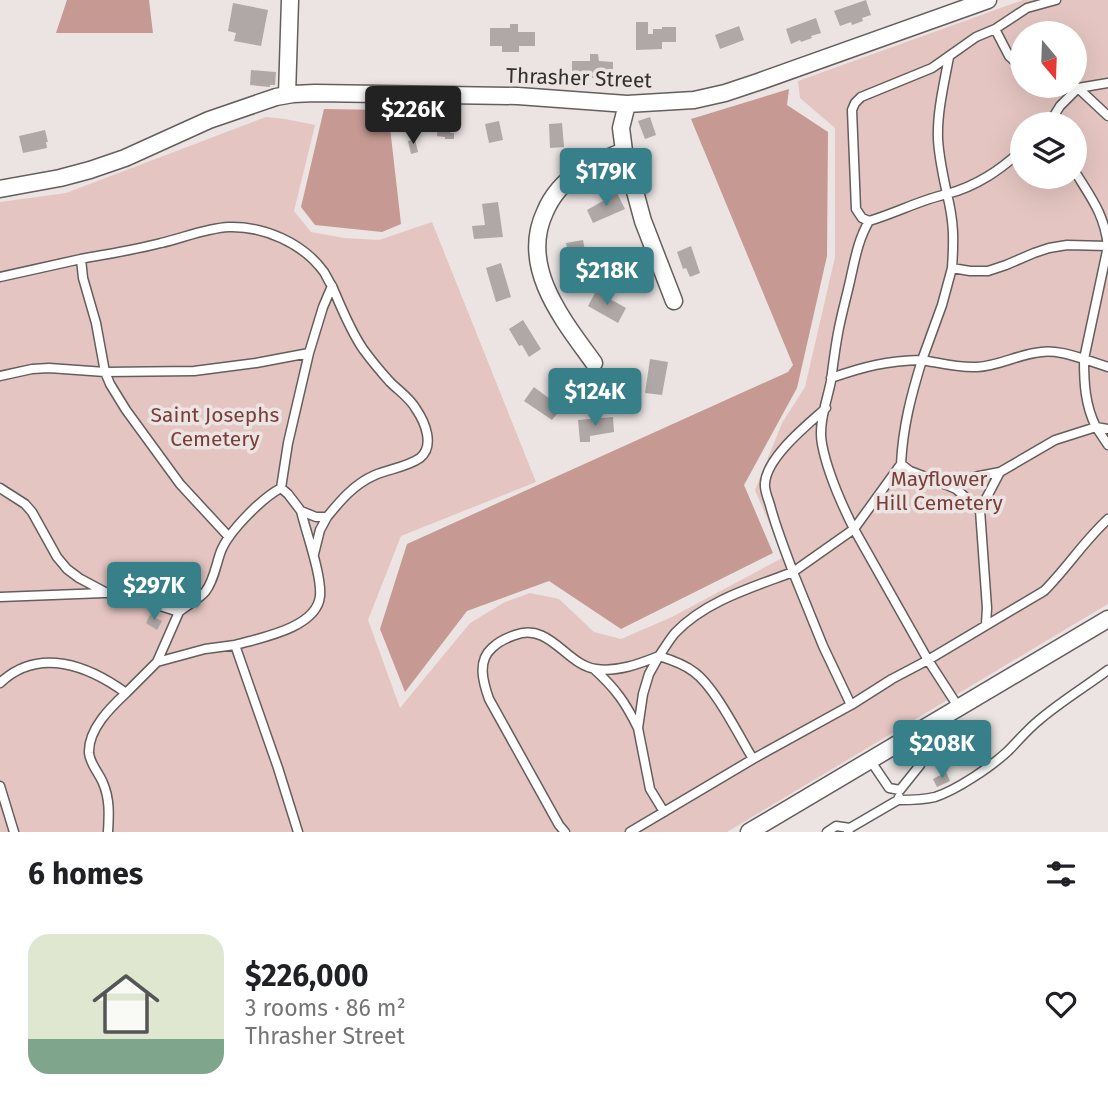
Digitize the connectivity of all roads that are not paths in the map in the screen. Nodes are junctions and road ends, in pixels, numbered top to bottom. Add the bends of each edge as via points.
1 (290, 0) edge
2 (988, 0) edge
3 (1056, 0) edge
4 (995, 29) junction
5 (949, 57) junction
6 (1010, 57) edge
7 (1108, 83) edge
8 (1087, 86) edge
9 (287, 95) junction
10 (1087, 96) edge
11 (1068, 98) edge
12 (627, 104) junction
13 (1056, 112) edge
14 (1108, 116) edge
15 (624, 150) junction
16 (1010, 160) edge
17 (0, 189) edge
18 (1086, 189) edge
19 (947, 194) junction
20 (869, 221) junction
21 (1108, 246) edge
22 (81, 259) junction
23 (952, 268) junction
24 (0, 277) edge
25 (332, 286) junction
26 (674, 301) dead end
27 (309, 353) junction
28 (1084, 359) junction
29 (922, 360) junction
30 (594, 363) dead end
31 (1108, 367) edge
32 (105, 372) junction
33 (0, 376) edge
34 (831, 378) junction
35 (825, 408) junction
36 (1096, 427) junction
37 (1108, 429) edge
38 (1108, 446) edge
39 (901, 464) junction
40 (1000, 472) junction
41 (947, 485) junction
42 (0, 488) edge
43 (281, 488) junction
44 (980, 510) junction
45 (301, 511) junction
46 (327, 517) junction
47 (1108, 519) edge
48 (854, 529) junction
49 (229, 537) junction
50 (313, 556) junction
51 (793, 572) junction
52 (107, 593) junction
53 (0, 597) edge
54 (179, 612) junction
55 (1108, 619) edge
56 (986, 624) junction
57 (234, 645) junction
58 (659, 656) junction
59 (928, 660) junction
60 (157, 662) junction
61 (593, 669) junction
62 (1108, 670) edge
63 (0, 683) edge
64 (126, 693) junction
65 (851, 705) junction
66 (959, 708) junction
67 (638, 728) junction
68 (905, 740) junction
69 (753, 760) junction
70 (870, 760) junction
71 (0, 786) edge
72 (900, 790) junction
73 (898, 800) junction
74 (664, 812) junction
75 (849, 830) edge
76 (14, 832) edge
77 (108, 832) edge
78 (298, 832) edge
79 (565, 832) edge
80 (630, 832) edge
81 (749, 832) edge
82 (827, 832) edge

1 - 9 street
2 - 12 street, Thrasher Street via 724,93 694,100
3 - 4 lane via 1027,8
4 - 5 lane
4 - 6 lane
5 - 19 lane via 938,136
5 - 20 lane via 855,103 856,209
7 - 8 lane
9 - 12 street, Thrasher Street via 518,96
9 - 17 street, Thrasher Street via 209,120 90,170
10 - 14 lane
11 - 13 lane
12 - 15 street via 621,128
15 - 26 street via 643,221
15 - 30 street via 580,171 559,189 543,215 536,241 539,269 549,294
16 - 19 lane via 991,176
18 - 21 lane via 1100,211
19 - 20 lane
19 - 23 lane via 953,218
20 - 34 lane via 858,244
21 - 23 lane via 1049,248 988,271
21 - 28 lane
22 - 24 lane
22 - 25 lane via 220,228 246,228 297,247
22 - 32 lane
23 - 29 lane
25 - 27 lane
25 - 46 lane via 356,338 417,410 428,441 421,457 362,481
27 - 32 lane via 194,371
27 - 43 lane
28 - 29 lane via 1044,351 977,367
28 - 31 lane
28 - 36 lane via 1087,400
29 - 34 lane via 870,365
29 - 39 lane via 906,415
32 - 33 lane via 49,368
32 - 49 lane via 126,410 180,484
34 - 35 lane
35 - 48 lane via 821,444
35 - 51 lane via 785,447 764,486
36 - 37 lane
36 - 38 lane
36 - 40 lane via 1055,440
39 - 41 lane
39 - 48 lane
40 - 41 lane
40 - 44 lane
41 - 44 lane
42 - 52 lane via 32,512 67,569
43 - 45 lane
43 - 49 lane via 268,494
44 - 56 lane
45 - 46 lane
45 - 50 lane
46 - 50 lane
47 - 56 lane via 1044,591
48 - 51 lane
48 - 59 lane
49 - 54 lane via 204,593
50 - 57 lane via 320,595 310,615 290,627
51 - 58 lane via 700,613 675,633
51 - 65 lane
52 - 53 lane
52 - 54 lane
54 - 60 lane
55 - 66 street
56 - 59 lane
57 - 60 lane
57 - 78 lane
58 - 61 lane via 637,666
58 - 67 lane via 643,694
58 - 69 lane via 684,666 707,684
59 - 65 lane
59 - 66 lane
60 - 64 lane
61 - 67 lane via 614,688
61 - 79 lane via 531,632 501,641 486,654 483,665 489,699
62 - 73 lane via 957,787 937,796
63 - 64 lane via 27,667 65,663 92,672
64 - 77 lane via 103,718 90,746 91,762 108,799
65 - 69 lane
66 - 68 street
67 - 74 lane via 650,789
68 - 70 street
68 - 72 lane via 920,765
69 - 74 lane
70 - 72 lane via 889,788
70 - 81 street
71 - 76 lane
72 - 73 lane
73 - 75 lane
74 - 80 lane
75 - 82 lane via 836,827

